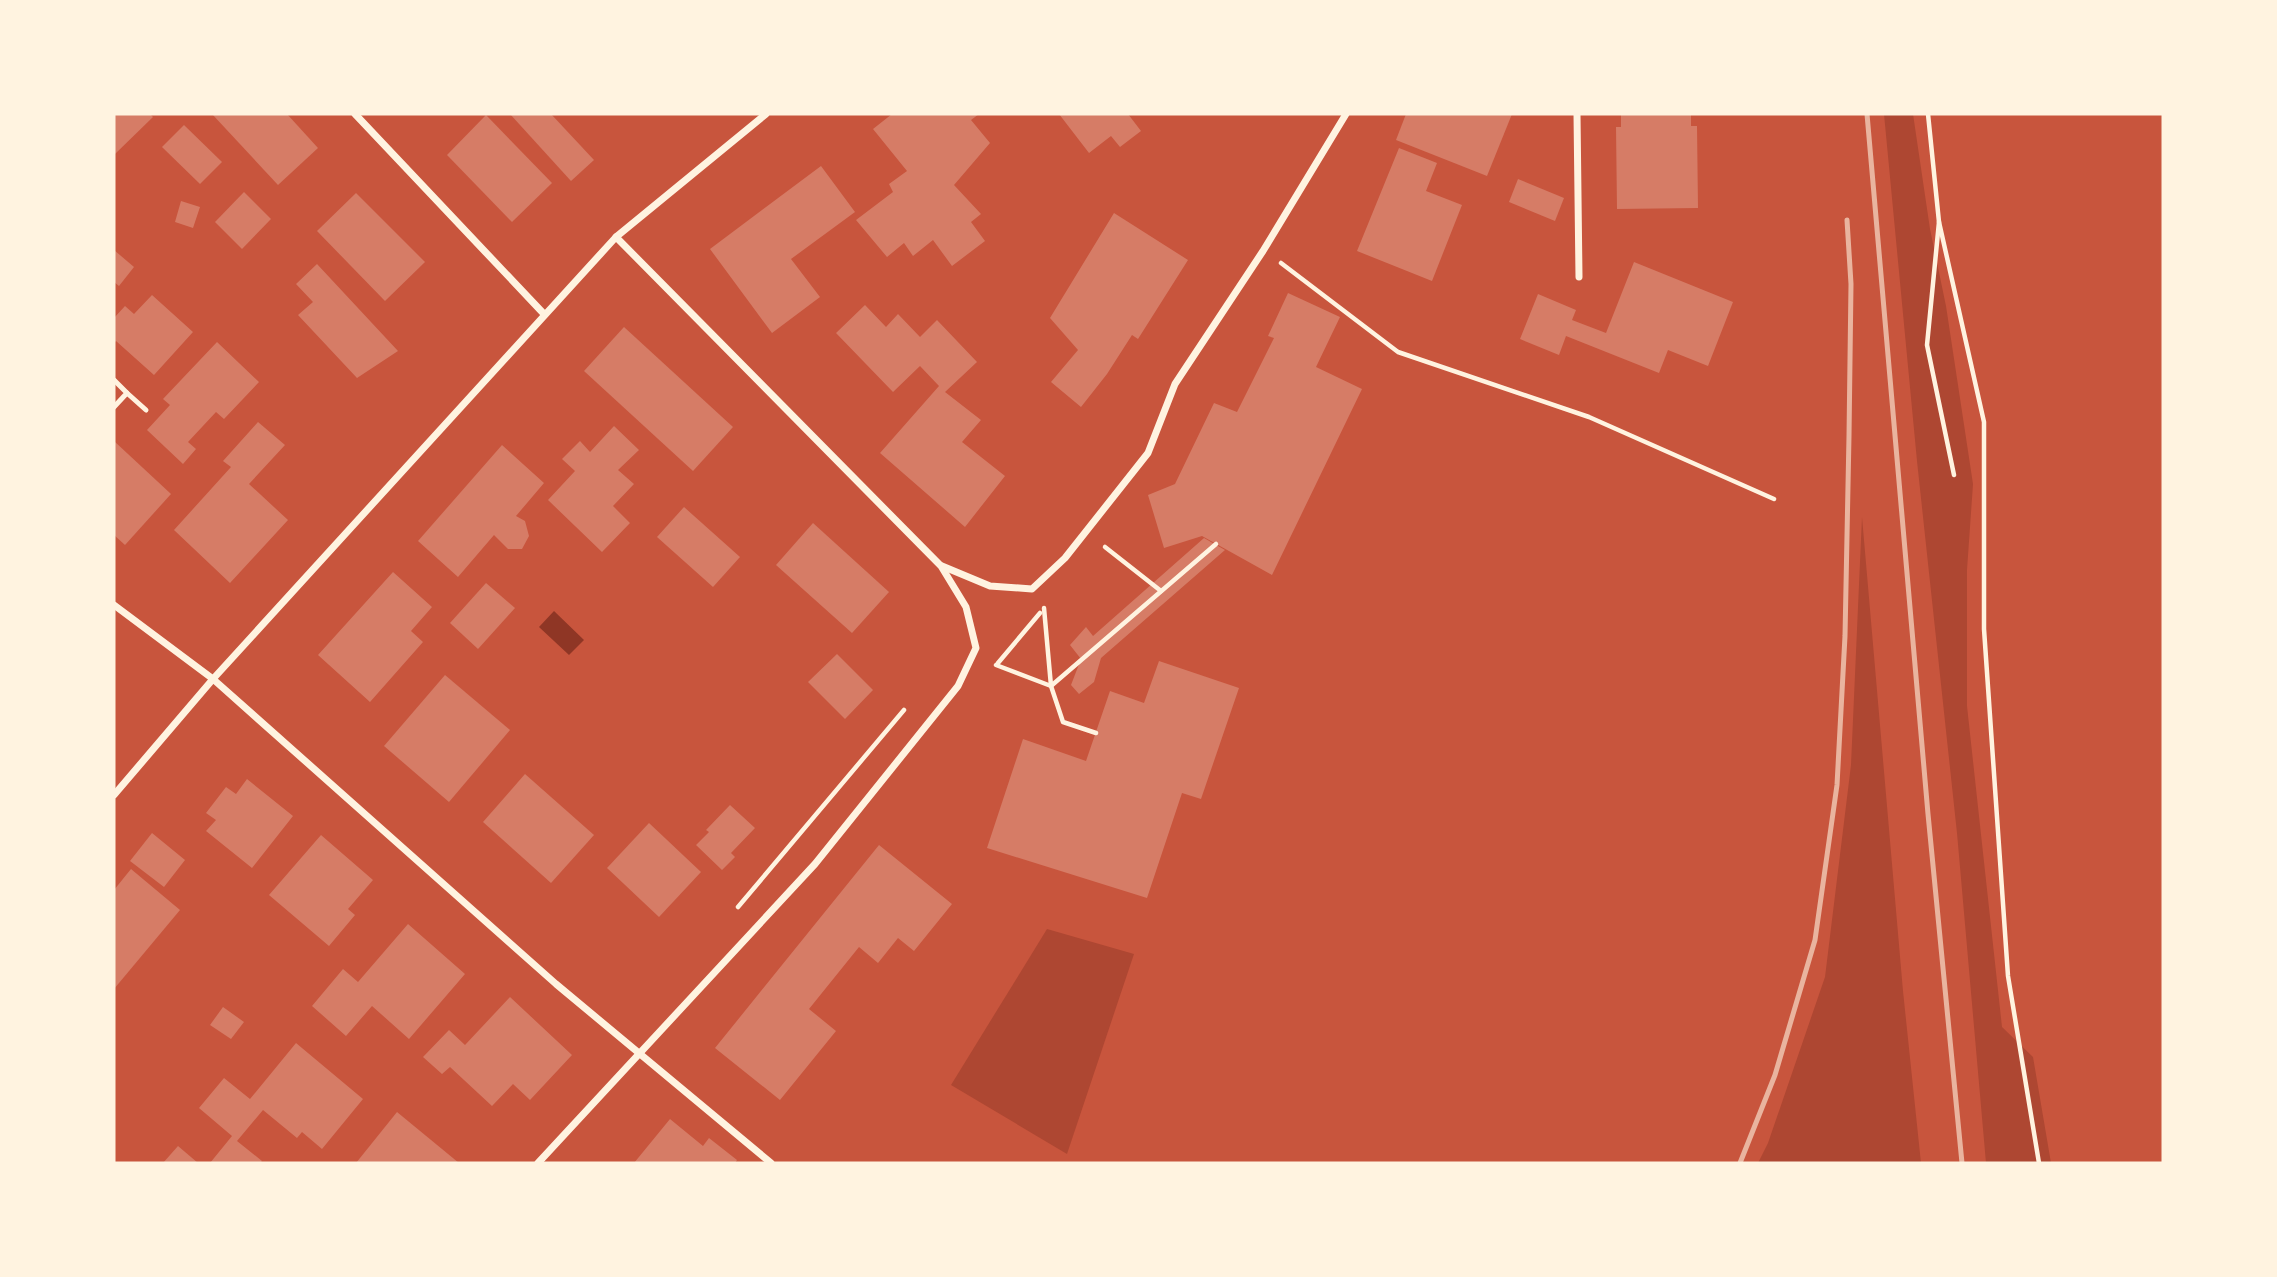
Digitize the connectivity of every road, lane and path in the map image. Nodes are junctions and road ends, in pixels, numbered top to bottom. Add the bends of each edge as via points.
1 (355, 114) edge
2 (766, 114) edge
3 (1346, 114) edge
4 (1577, 114) edge
5 (1928, 114) edge
6 (1939, 222) junction
7 (616, 237) junction
8 (1262, 251) junction
9 (1580, 277) dead end
10 (544, 314) junction
11 (114, 380) edge
12 (127, 393) junction
13 (114, 407) edge
14 (146, 410) dead end
15 (1954, 475) dead end
16 (1774, 499) dead end
17 (1098, 542) dead end
18 (1216, 544) dead end
19 (941, 566) junction
20 (1161, 591) junction
21 (114, 605) edge
22 (1044, 607) dead end
23 (996, 666) dead end
24 (214, 680) junction
25 (1051, 686) junction
26 (912, 700) dead end
27 (1096, 733) dead end
28 (114, 795) edge
29 (735, 910) dead end
30 (639, 1053) junction
31 (538, 1163) edge
32 (771, 1163) edge
33 (2039, 1163) edge

1 - 10 street
2 - 7 street
3 - 8 street
4 - 9 street
5 - 6 path
6 - 15 path via 1927,345
6 - 33 path via 1983,422 1984,629 2007,962
7 - 10 street
7 - 19 street
8 - 16 path via 1398,352 1589,417
8 - 19 street via 1175,384 1149,453 1065,558 1032,589 990,586
10 - 24 street
11 - 12 lane
12 - 13 lane
12 - 14 lane
17 - 20 path
18 - 20 path
19 - 30 street via 966,607 976,648 958,687 816,864
20 - 25 path
21 - 24 street
22 - 25 path
23 - 25 path
24 - 28 street
24 - 30 street
25 - 27 path via 1063,722
26 - 29 path
30 - 31 street
30 - 32 street

